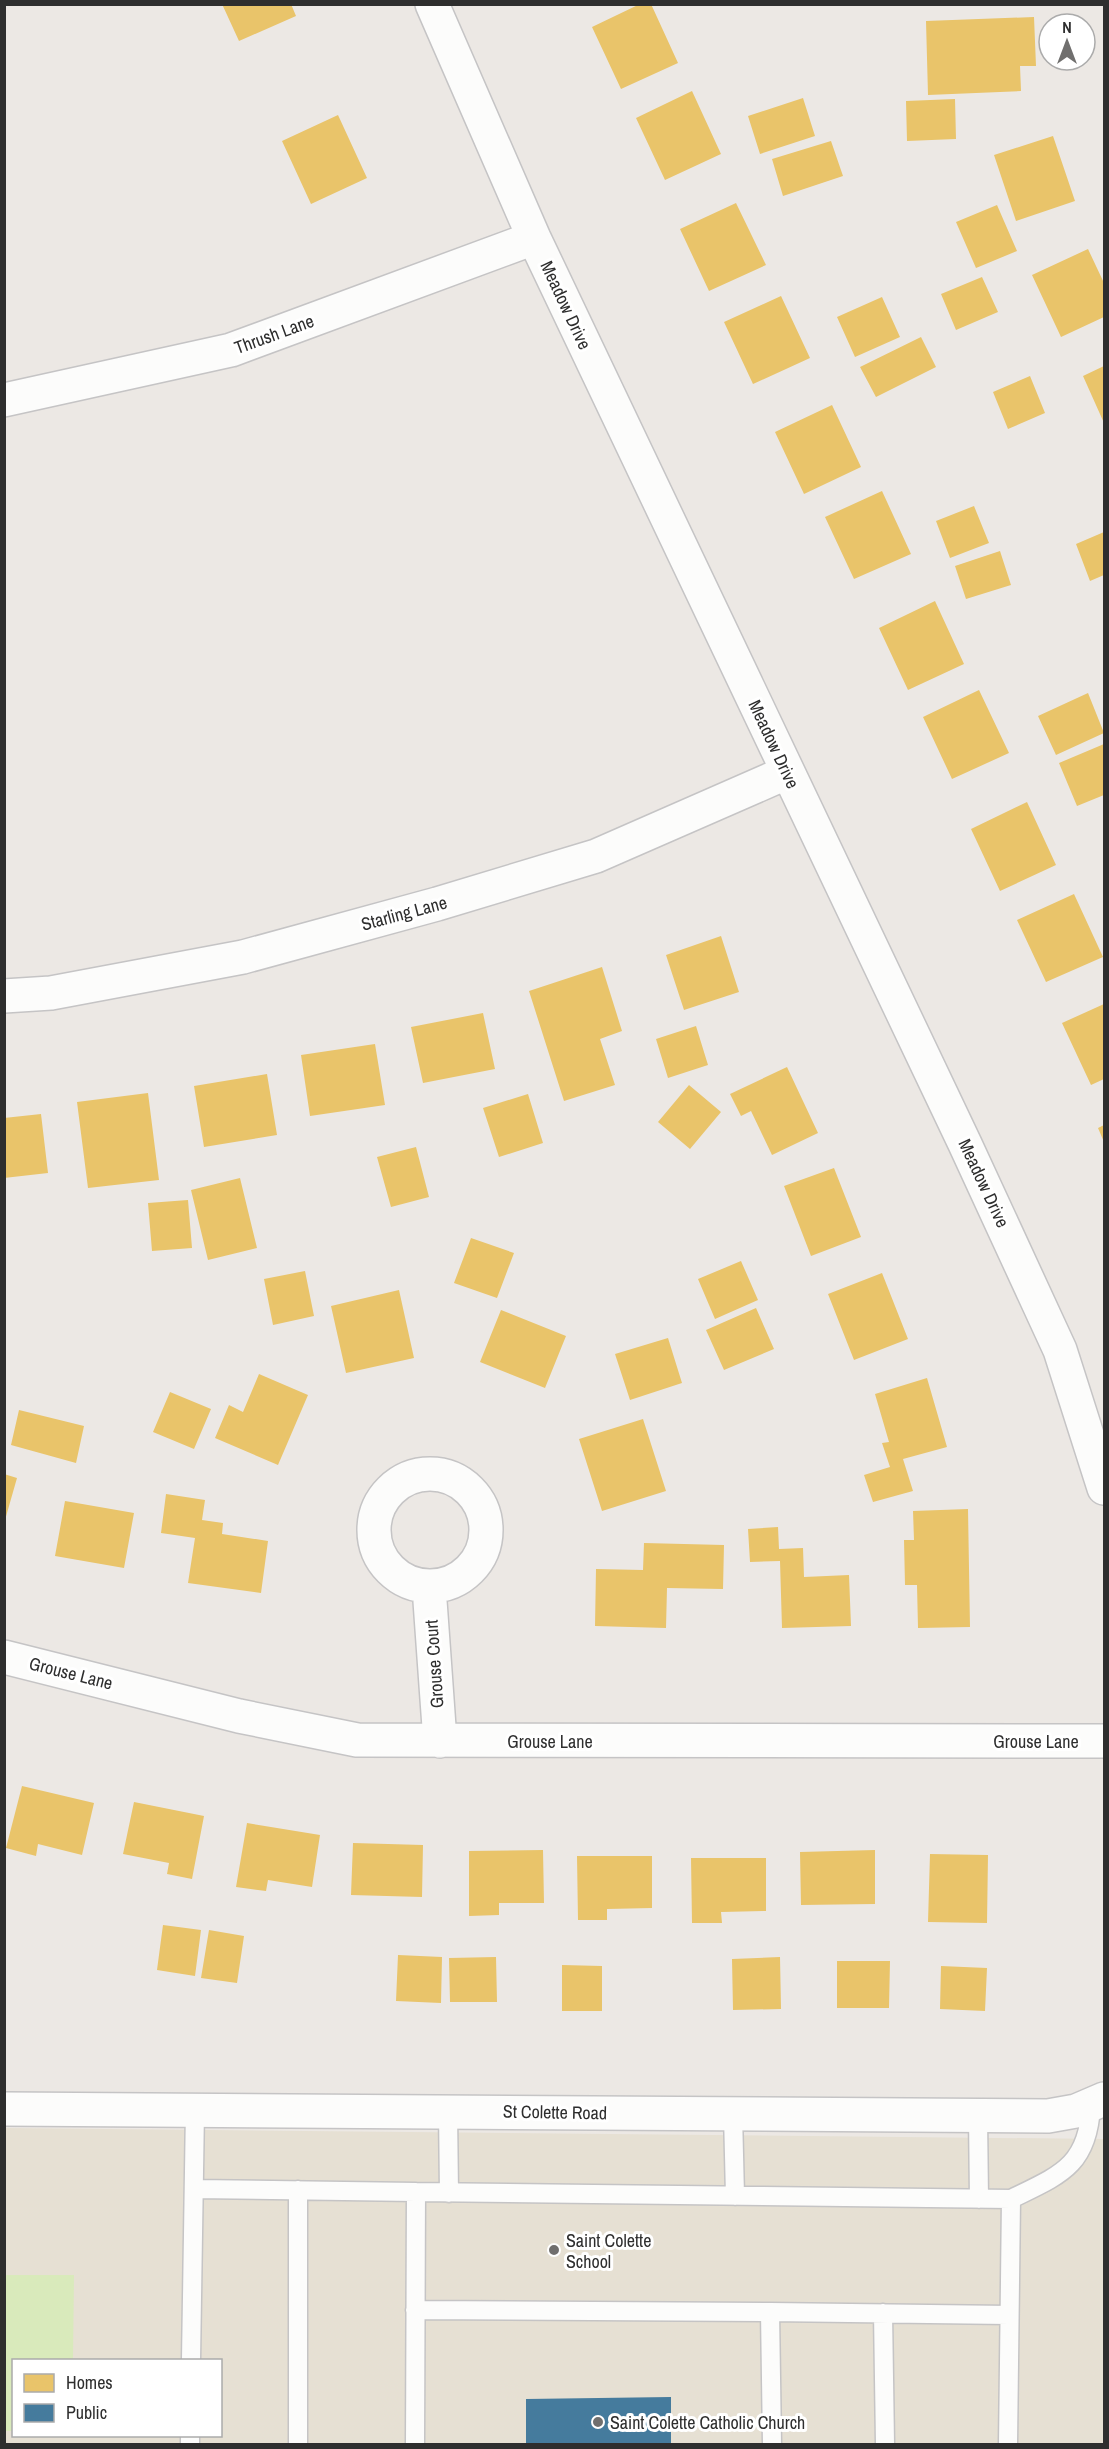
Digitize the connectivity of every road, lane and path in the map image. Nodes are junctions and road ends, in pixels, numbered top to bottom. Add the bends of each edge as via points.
1 (432, 4) edge
2 (534, 238) junction
3 (4, 400) edge
4 (788, 772) junction
5 (4, 996) edge
6 (1104, 1488) edge
7 (429, 1587) dead end
8 (4, 1657) edge
9 (440, 1741) junction
10 (1104, 1741) edge
11 (1099, 2102) edge
12 (4, 2109) edge
13 (195, 2109) junction
14 (448, 2111) junction
15 (734, 2114) junction
16 (978, 2116) junction
17 (194, 2188) junction
18 (298, 2190) junction
19 (416, 2192) junction
20 (449, 2193) junction
21 (735, 2196) junction
22 (979, 2199) junction
23 (1011, 2199) junction
24 (415, 2310) junction
25 (770, 2312) junction
26 (883, 2313) junction
27 (1009, 2315) junction
28 (191, 2359) edge
29 (298, 2445) edge
30 (415, 2445) edge
31 (772, 2445) edge
32 (885, 2445) edge
33 (1008, 2445) edge

1 - 2 street, Meadow Drive
2 - 3 street, Thrush Lane via 231,350
2 - 4 street, Meadow Drive
4 - 5 street, Starling Lane via 596,856 437,904 243,957 51,993
4 - 6 street, Meadow Drive via 1060,1350
7 - 9 street, Grouse Court
8 - 9 street, Grouse Lane via 239,1716 357,1740
9 - 10 street, Grouse Lane
11 - 16 street, St Colette Road via 1048,2116
11 - 23 lane via 1080,2154 1068,2170
12 - 13 street, St Colette Road
13 - 14 street, St Colette Road
13 - 17 lane
14 - 15 street, St Colette Road
14 - 20 lane
15 - 16 street, St Colette Road
15 - 21 lane
16 - 22 lane
17 - 18 lane
17 - 28 lane
18 - 19 lane
18 - 29 lane
19 - 20 lane
19 - 24 lane
20 - 21 lane
21 - 22 lane
22 - 23 lane
23 - 27 lane
24 - 25 lane
24 - 30 lane
25 - 26 lane
25 - 31 lane
26 - 27 lane
26 - 32 lane
27 - 33 lane

